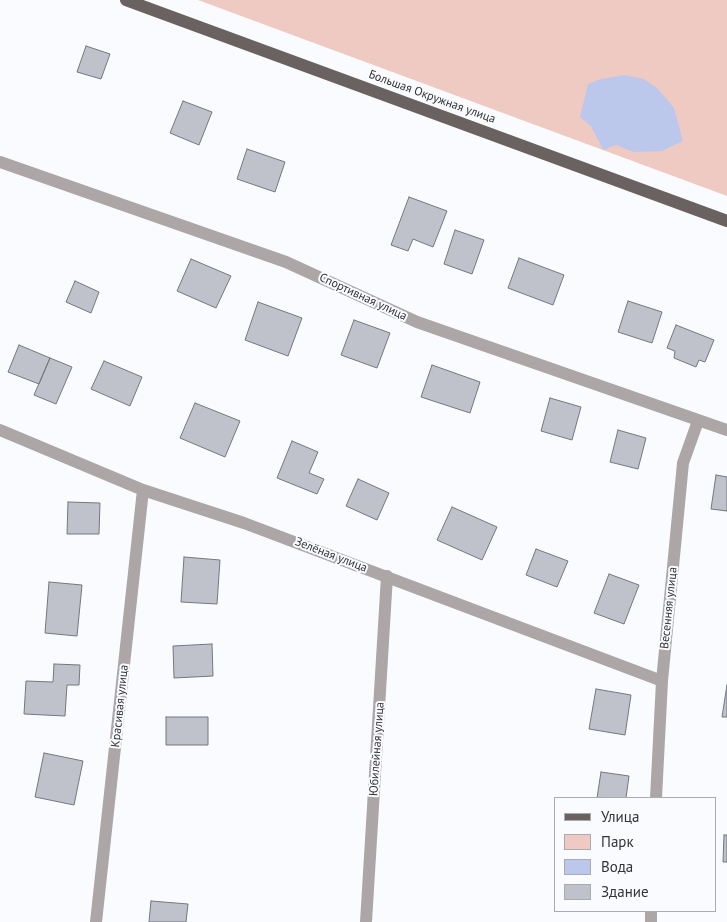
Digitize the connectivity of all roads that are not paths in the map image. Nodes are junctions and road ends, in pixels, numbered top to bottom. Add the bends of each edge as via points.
1 (126, 0) edge
2 (0, 162) edge
3 (727, 221) edge
4 (698, 421) junction
5 (0, 430) edge
6 (727, 430) edge
7 (143, 490) junction
8 (388, 576) junction
9 (662, 681) junction
10 (656, 797) edge
11 (96, 922) edge
12 (366, 922) edge

1 - 3 main road, Большая Окружная улица
2 - 4 street, Спортивная улица via 286,262 417,322
4 - 6 street, Спортивная улица
4 - 9 street, Весенняя улица via 683,463
5 - 7 street, Зелёная улица
7 - 8 street, Зелёная улица
7 - 11 street, Красивая улица
8 - 9 street, Зелёная улица
8 - 12 street, Юбилейная улица
9 - 10 street, Весенняя улица

